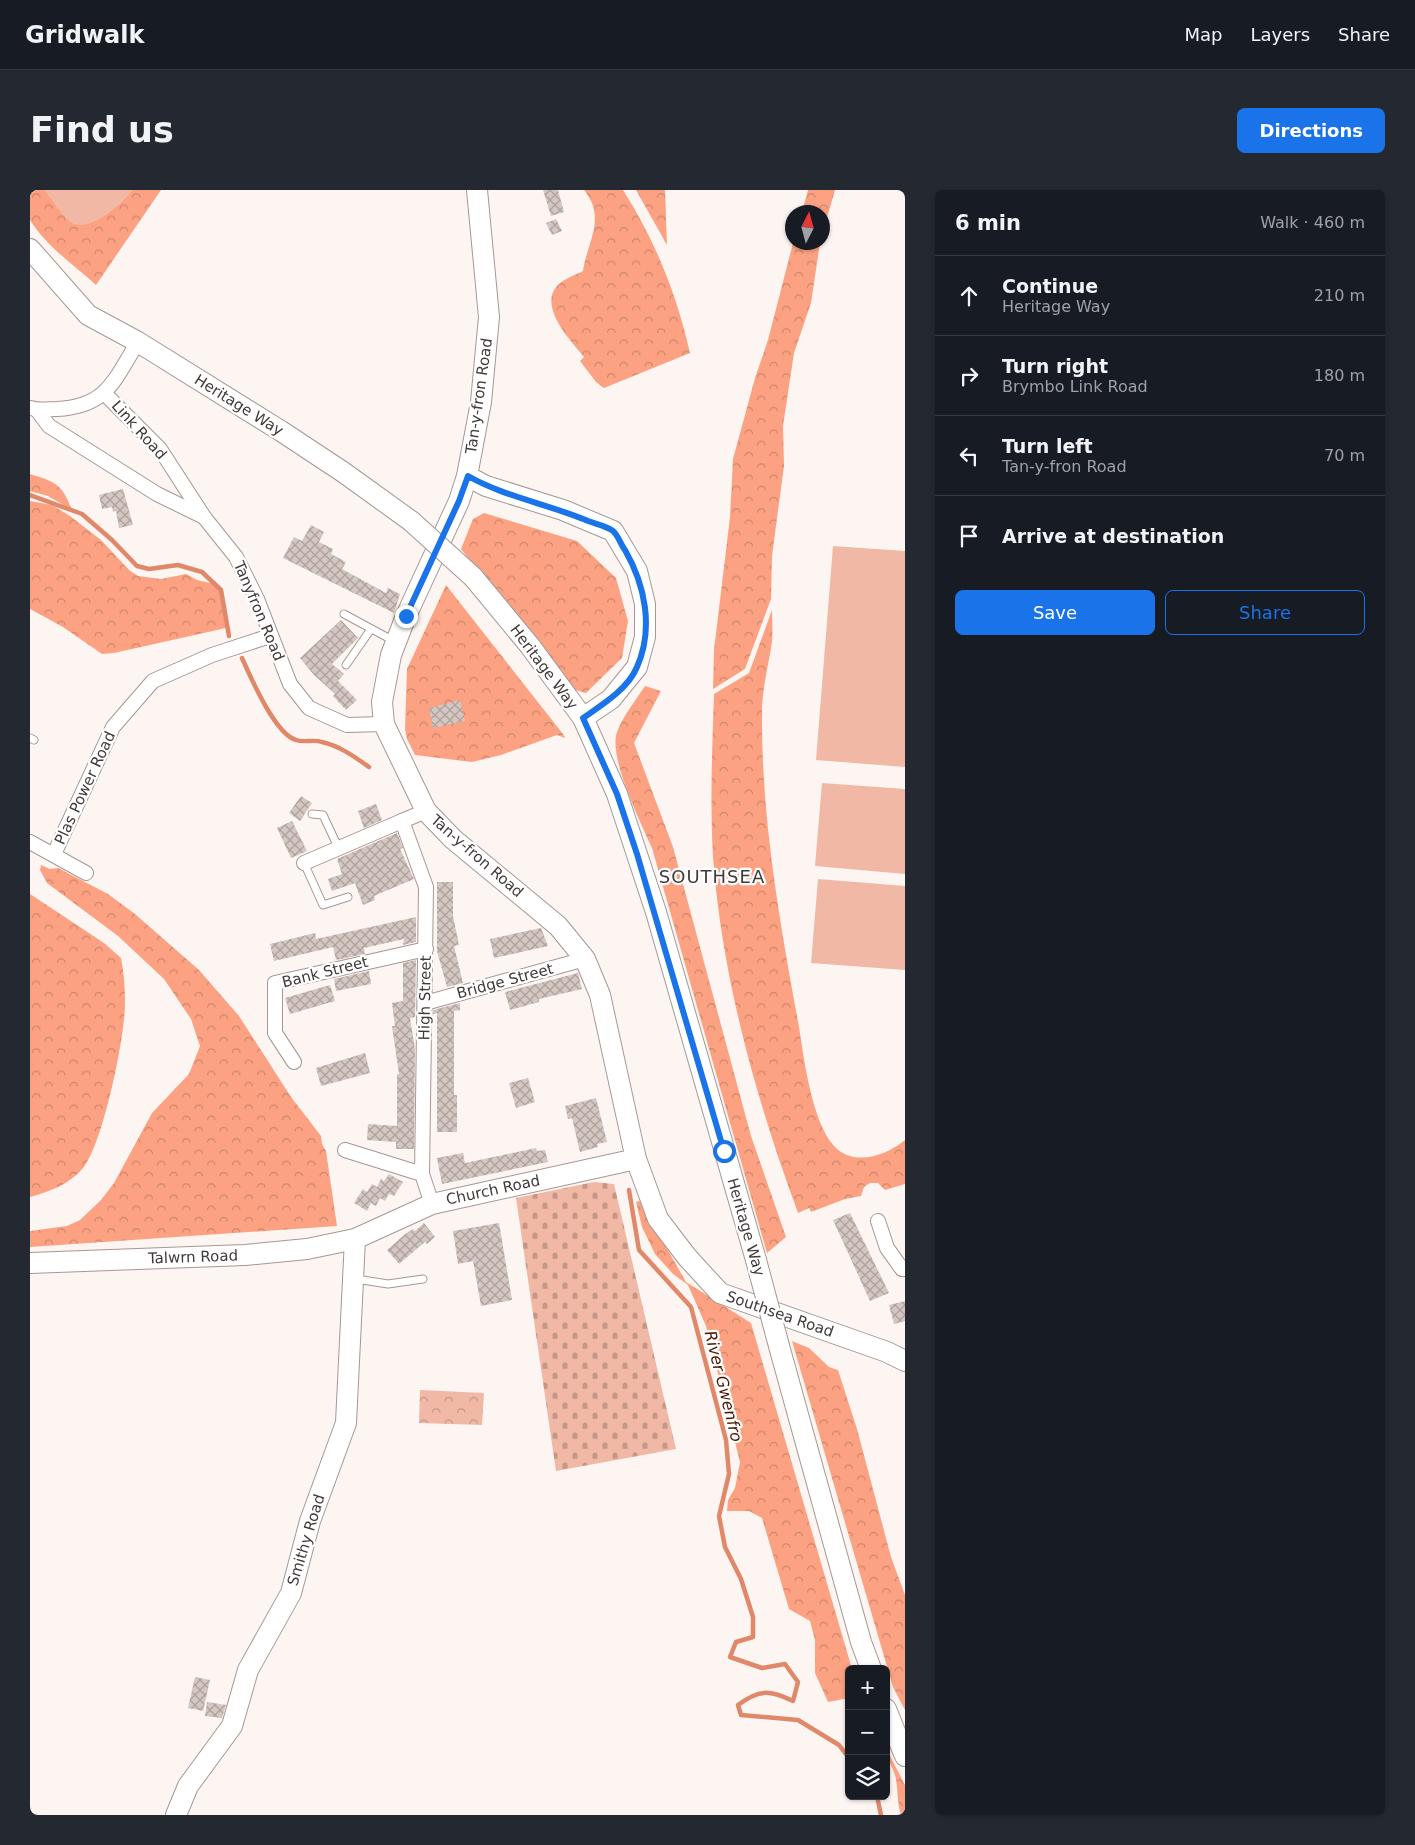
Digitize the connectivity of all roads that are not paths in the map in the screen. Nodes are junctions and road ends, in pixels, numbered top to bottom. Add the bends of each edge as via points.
1 (477, 190) edge
2 (30, 249) edge
3 (138, 342) junction
4 (106, 394) junction
5 (34, 409) edge
6 (468, 476) junction
7 (204, 517) junction
8 (344, 614) dead end
9 (371, 629) junction
10 (270, 636) junction
11 (396, 641) junction
12 (346, 665) dead end
13 (583, 718) junction
14 (384, 724) junction
15 (426, 811) junction
16 (312, 814) dead end
17 (402, 821) junction
18 (30, 842) edge
19 (338, 847) junction
20 (54, 854) junction
21 (304, 863) joint
22 (86, 873) dead end
23 (348, 897) dead end
24 (426, 948) junction
25 (585, 959) junction
26 (425, 1003) junction
27 (294, 1062) dead end
28 (346, 1150) dead end
29 (636, 1159) junction
30 (422, 1174) junction
31 (432, 1204) junction
32 (878, 1221) dead end
33 (355, 1239) junction
34 (30, 1263) edge
35 (905, 1269) edge
36 (353, 1278) junction
37 (423, 1279) dead end
38 (905, 1361) edge
39 (870, 1665) edge
40 (886, 1710) edge
41 (905, 1756) edge
42 (176, 1815) edge

1 - 6 street, Tan-y-fron Road via 489,317 482,402
2 - 3 street, Heritage Way via 88,315
3 - 4 street
3 - 13 street, Heritage Way, bridge via 343,472 411,521 473,577
4 - 5 street, Tanyfron Road via 69,408
4 - 7 street, Link Road via 160,449
5 - 7 street, Tanyfron Road via 49,426 157,494
6 - 11 street, Tan-y-fron Road
6 - 13 street via 486,486 563,510 613,531 637,572 645,604 645,637 637,667 611,699
7 - 10 street, Tanyfron Road via 236,557 257,599
8 - 9 lane
9 - 11 lane
9 - 12 lane
10 - 14 street, Tanyfron Road via 290,684 309,708 347,724
10 - 20 street, Plas Power Road via 212,655 153,681 112,727
11 - 14 street, Tan-y-fron Road via 384,680
13 - 39 street, Heritage Way, bridge via 617,794 640,862 756,1260 861,1642
14 - 15 street, Tan-y-fron Road
15 - 17 street
15 - 25 street, Tan-y-fron Road via 453,839 558,926
16 - 19 lane via 323,815
17 - 19 street
17 - 24 street, High Street via 426,887
18 - 20 street
19 - 21 street
20 - 22 street
21 - 23 lane via 323,905
24 - 26 street, High Street
24 - 27 street, Bank Street via 276,983 275,1033
25 - 26 street, Bridge Street
25 - 29 street, Tan-y-fron Road via 600,995
26 - 30 street, High Street
28 - 30 street
29 - 31 street, Church Road
29 - 38 street, Southsea Road via 658,1219 720,1293 878,1348
30 - 31 street, High Street
31 - 33 street, Church Road
32 - 35 street via 887,1248
33 - 34 street, Talwrn Road via 307,1249 245,1255
33 - 36 street, Smithy Road
36 - 37 lane via 388,1284
36 - 42 street, Smithy Road via 346,1423 310,1521 291,1593 248,1670 232,1726 188,1786
40 - 41 street

